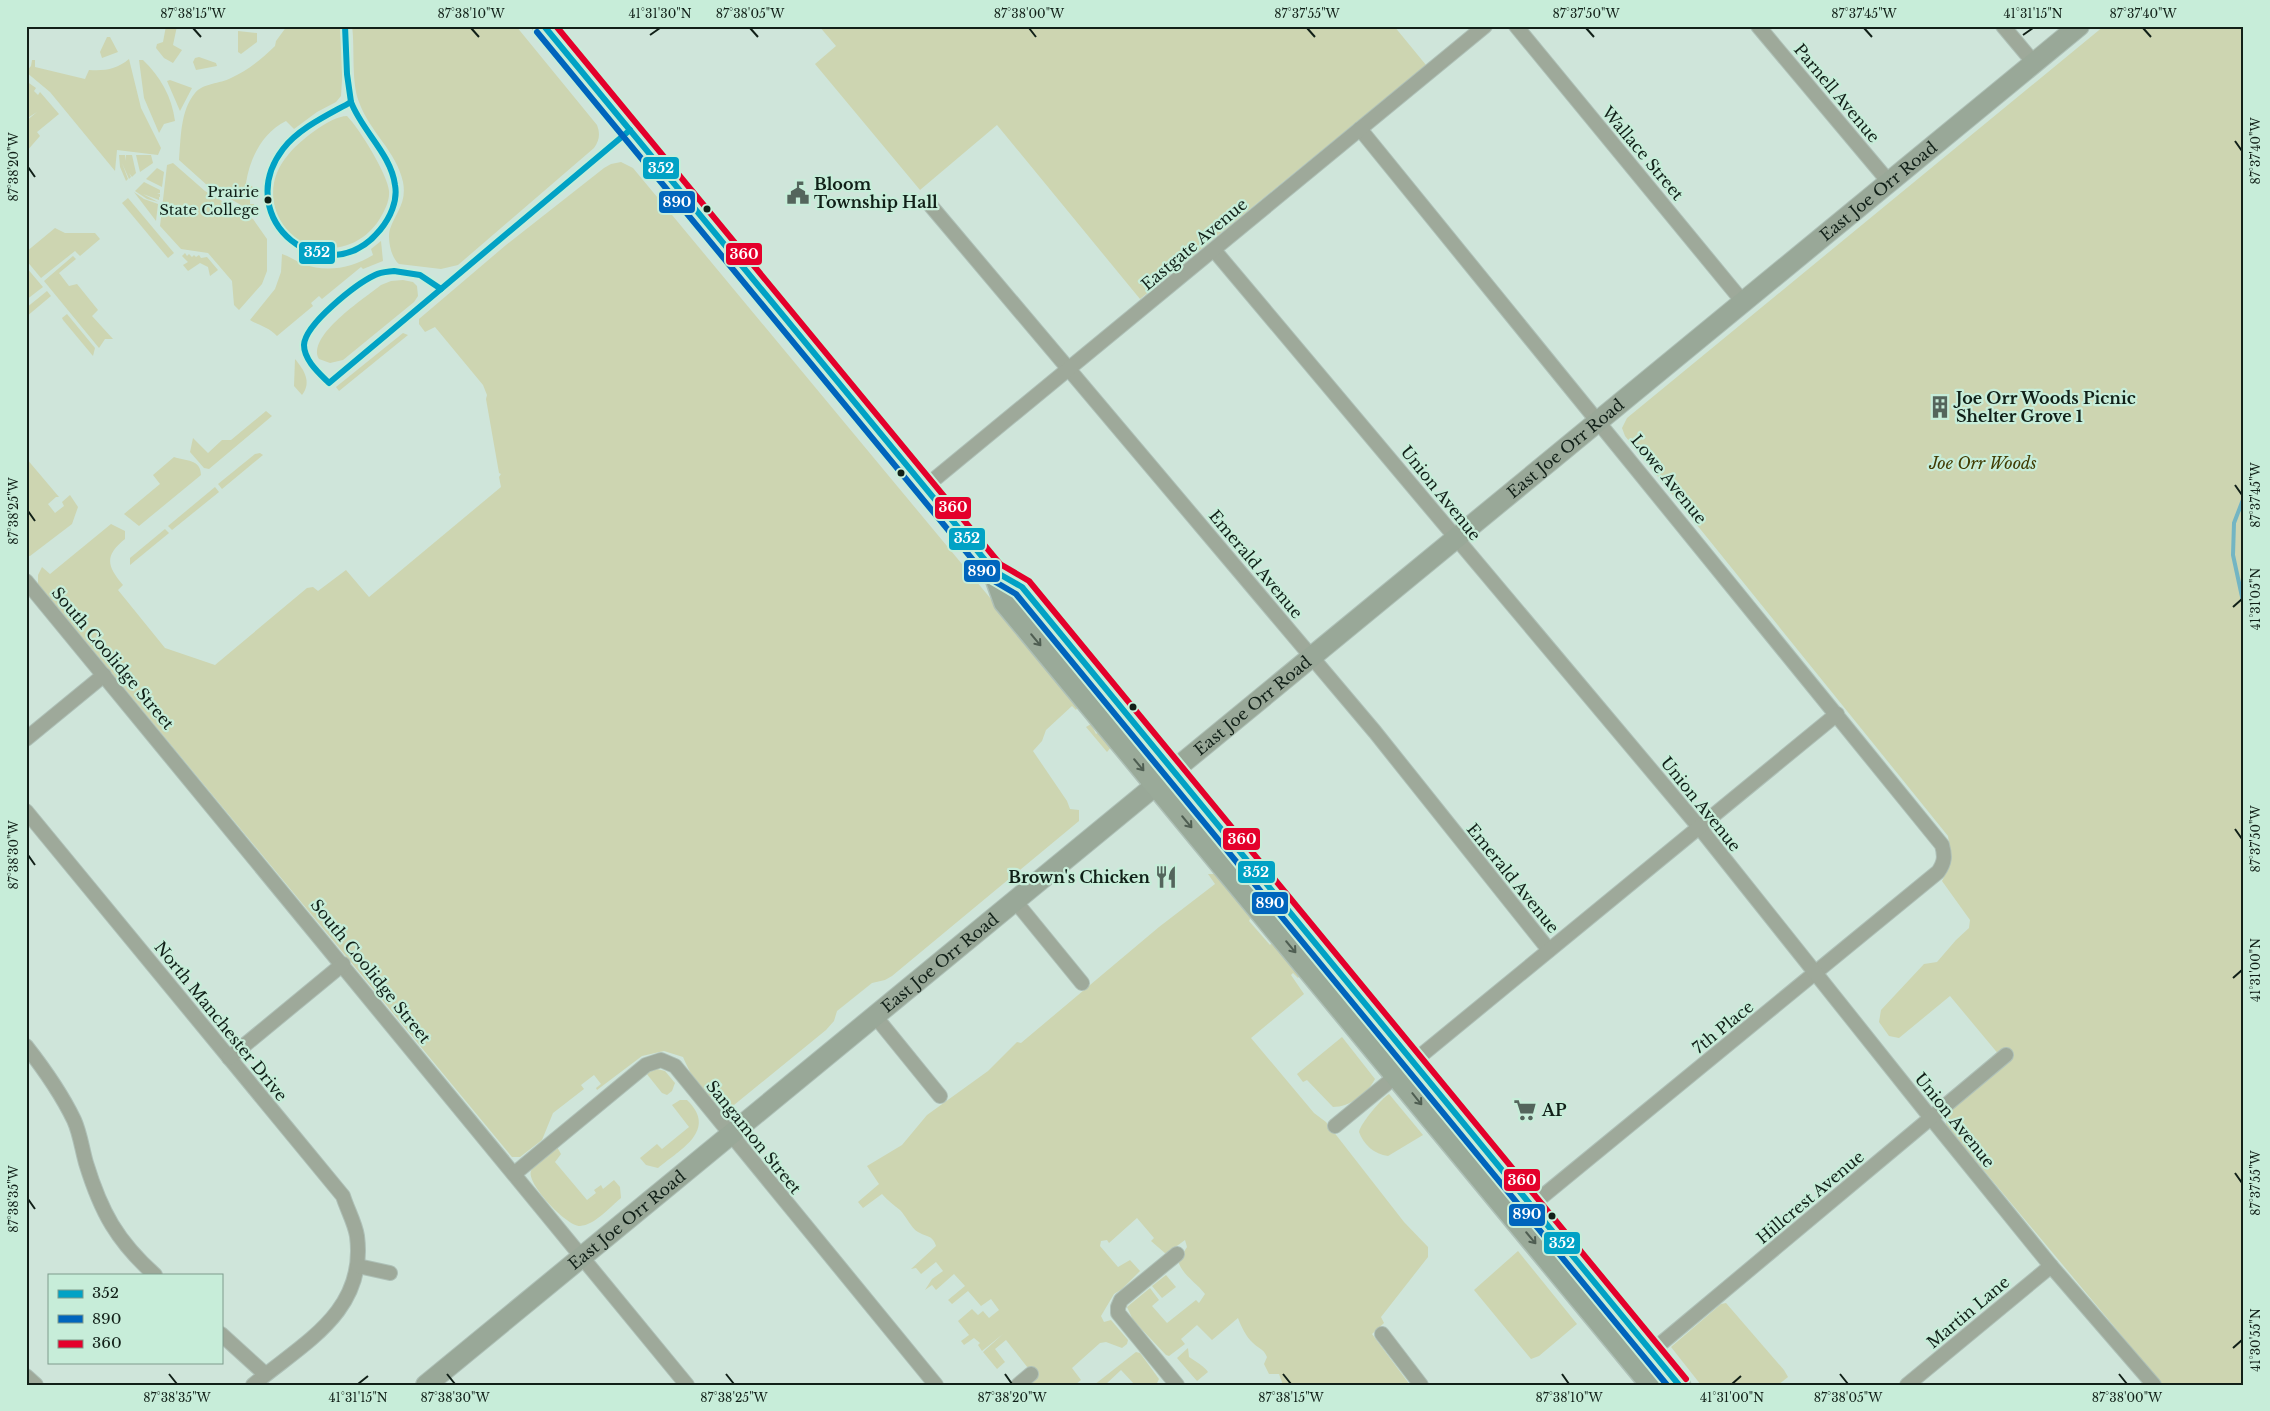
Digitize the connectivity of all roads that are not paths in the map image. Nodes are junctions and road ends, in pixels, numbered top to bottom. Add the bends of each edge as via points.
1 (544, 26) edge
2 (1485, 26) edge
3 (1516, 26) edge
4 (1758, 26) edge
5 (2003, 26) edge
6 (2079, 26) edge
7 (2034, 63) junction
8 (1360, 129) junction
9 (1890, 182) junction
10 (931, 206) dead end
11 (1214, 250) junction
12 (1744, 302) junction
13 (1070, 370) junction
14 (1599, 420) junction
15 (925, 487) junction
16 (1455, 538) junction
17 (994, 571) junction
18 (26, 580) edge
19 (1311, 657) junction
20 (104, 675) junction
21 (1837, 714) junction
22 (26, 739) edge
23 (1174, 770) junction
24 (1155, 784) junction
25 (26, 811) edge
26 (1698, 827) junction
27 (1945, 855) joint
28 (1015, 900) junction
29 (1549, 950) junction
30 (343, 964) junction
31 (1815, 974) junction
32 (1082, 983) dead end
33 (875, 1016) junction
34 (26, 1046) edge
35 (2006, 1055) dead end
36 (229, 1058) junction
37 (1404, 1068) junction
38 (940, 1096) dead end
39 (1931, 1118) junction
40 (1335, 1126) dead end
41 (730, 1134) junction
42 (514, 1174) junction
43 (1523, 1212) junction
44 (1177, 1254) dead end
45 (582, 1257) junction
46 (358, 1266) junction
47 (2051, 1266) junction
48 (390, 1273) dead end
49 (154, 1274) edge
50 (1382, 1334) dead end
51 (222, 1335) edge
52 (1643, 1358) junction
53 (265, 1374) junction
54 (1032, 1374) dead end
55 (26, 1376) edge
56 (36, 1385) edge
57 (253, 1385) edge
58 (426, 1385) edge
59 (687, 1385) edge
60 (936, 1385) edge
61 (1018, 1385) edge
62 (1177, 1385) edge
63 (1421, 1385) edge
64 (1652, 1385) edge
65 (1679, 1385) edge
66 (1907, 1385) edge
67 (2154, 1385) edge

1 - 15 main road
2 - 8 street, Eastgate Avenue
3 - 12 street, Wallace Street
4 - 9 street, Parnell Avenue
5 - 7 street
6 - 7 street, East Joe Orr Road
7 - 9 street, East Joe Orr Road
8 - 11 street, Eastgate Avenue
8 - 14 street, Lowe Avenue
9 - 12 street, East Joe Orr Road
10 - 13 street, Emerald Avenue
11 - 13 street, Eastgate Avenue
11 - 16 street, Union Avenue
12 - 14 street, East Joe Orr Road
13 - 15 street, Eastgate Avenue
13 - 19 street, Emerald Avenue
14 - 16 street, East Joe Orr Road
14 - 21 street, Lowe Avenue
15 - 17 main road
16 - 19 street, East Joe Orr Road
16 - 26 street, Union Avenue
17 - 23 main road via 1022,587
17 -> 24 main road via 1005,602
18 - 20 street, South Coolidge Street
19 - 23 street, East Joe Orr Road
19 - 29 street, Emerald Avenue
20 - 22 street
20 - 30 street, South Coolidge Street
21 - 26 street
21 - 27 street, Lowe Avenue via 1942,844
23 - 24 street, East Joe Orr Road
23 - 37 main road
24 - 28 street, East Joe Orr Road
24 -> 37 main road
25 - 36 street, North Manchester Drive
26 - 29 street
26 - 31 street, Union Avenue
27 - 31 street, 7th Place via 1938,872
28 - 32 street
28 - 33 street, East Joe Orr Road
29 - 37 street
30 - 36 street
30 - 42 street, South Coolidge Street
31 - 39 street, Union Avenue
31 - 43 street, 7th Place
33 - 38 street
33 - 41 street, East Joe Orr Road
34 - 49 street via 46,1072 74,1121 108,1221 124,1245
35 - 39 street, Hillcrest Avenue
36 - 46 street, North Manchester Drive via 342,1196 356,1234
37 - 40 street
37 - 43 main road
39 - 47 street, Union Avenue
39 - 52 street, Hillcrest Avenue
41 - 42 street, Sangamon Street via 675,1066 661,1060 646,1064
41 - 45 street, East Joe Orr Road
41 - 60 street, Sangamon Street
42 - 45 street, South Coolidge Street
43 - 52 main road
44 - 62 street via 1121,1300 1118,1307 1118,1313
45 - 58 street, East Joe Orr Road
45 - 59 street, South Coolidge Street
46 - 48 street
46 - 53 street via 344,1304 323,1329
47 - 66 street, Martin Lane
47 - 67 street, Union Avenue
50 - 63 street
51 - 53 street
52 - 64 main road
52 - 65 main road
53 - 57 street
54 - 61 street
55 - 56 street

